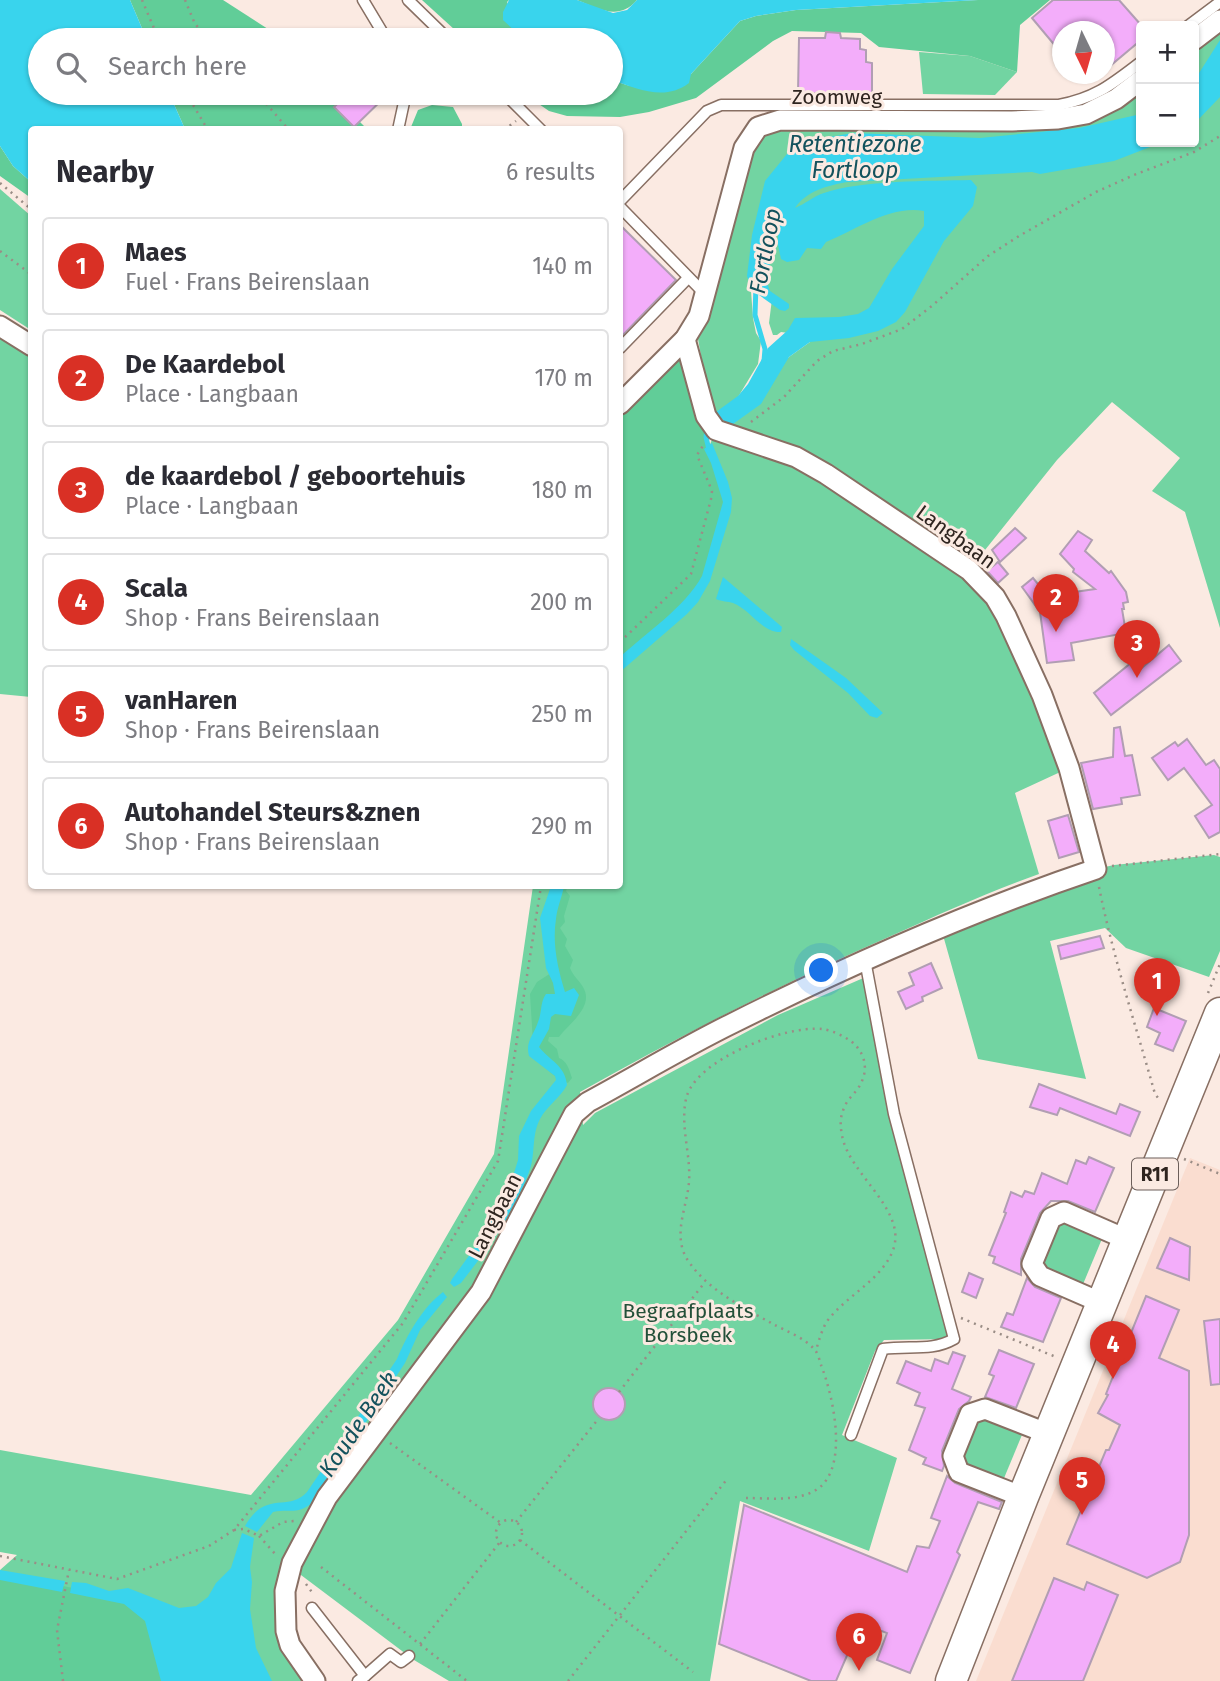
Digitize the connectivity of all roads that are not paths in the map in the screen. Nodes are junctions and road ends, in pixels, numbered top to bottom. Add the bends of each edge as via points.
1 (363, 0) edge
2 (408, 0) edge
3 (1220, 1) edge
4 (1220, 20) edge
5 (1194, 21) edge
6 (380, 28) edge
7 (437, 28) edge
8 (1199, 36) edge
9 (1136, 66) edge
10 (1136, 84) edge
11 (403, 105) edge
12 (516, 105) edge
13 (399, 126) edge
14 (537, 126) edge
15 (623, 198) edge
16 (623, 210) edge
17 (688, 278) junction
18 (705, 294) junction
19 (0, 326) edge
20 (685, 339) junction
21 (28, 344) edge
22 (623, 345) edge
23 (623, 401) edge
24 (865, 960) junction
25 (1220, 1013) edge
26 (1128, 1240) junction
27 (1102, 1303) junction
28 (1049, 1434) junction
29 (851, 1435) dead end
30 (1023, 1497) junction
31 (312, 1608) road end
32 (409, 1656) dead end
33 (361, 1679) edge
34 (315, 1681) edge
35 (951, 1681) edge

1 - 6 lane
2 - 7 lane
3 - 5 lane
4 - 8 street
9 - 15 lane via 1084,101 1059,105 720,105 707,111
10 - 18 street, Zoomweg via 1086,114 1058,119 780,120 758,127 744,148
11 - 13 lane
12 - 14 lane
16 - 17 lane
17 - 18 lane
17 - 22 lane
18 - 20 street, Zoomweg
19 - 21 street
20 - 23 street, Zoomweg
20 - 24 street, Langbaan via 716,428 796,457 827,474 978,578 1006,616 1069,768 1096,869 1001,901
24 - 29 lane via 894,1114 954,1339 940,1347 883,1349
24 - 34 street, Langbaan via 730,1024 574,1114 481,1292 327,1497 312,1525 296,1578 285,1591 284,1614 290,1646
25 - 26 main road, R11
26 - 27 main road, R11
26 - 27 street via 1064,1212 1051,1218 1032,1264 1040,1276
27 - 28 main road, R11
28 - 30 main road, R11
28 - 30 street via 985,1409 970,1415 953,1457 959,1472
30 - 35 main road, R11
31 - 33 lane
32 - 33 lane via 401,1662 390,1654

